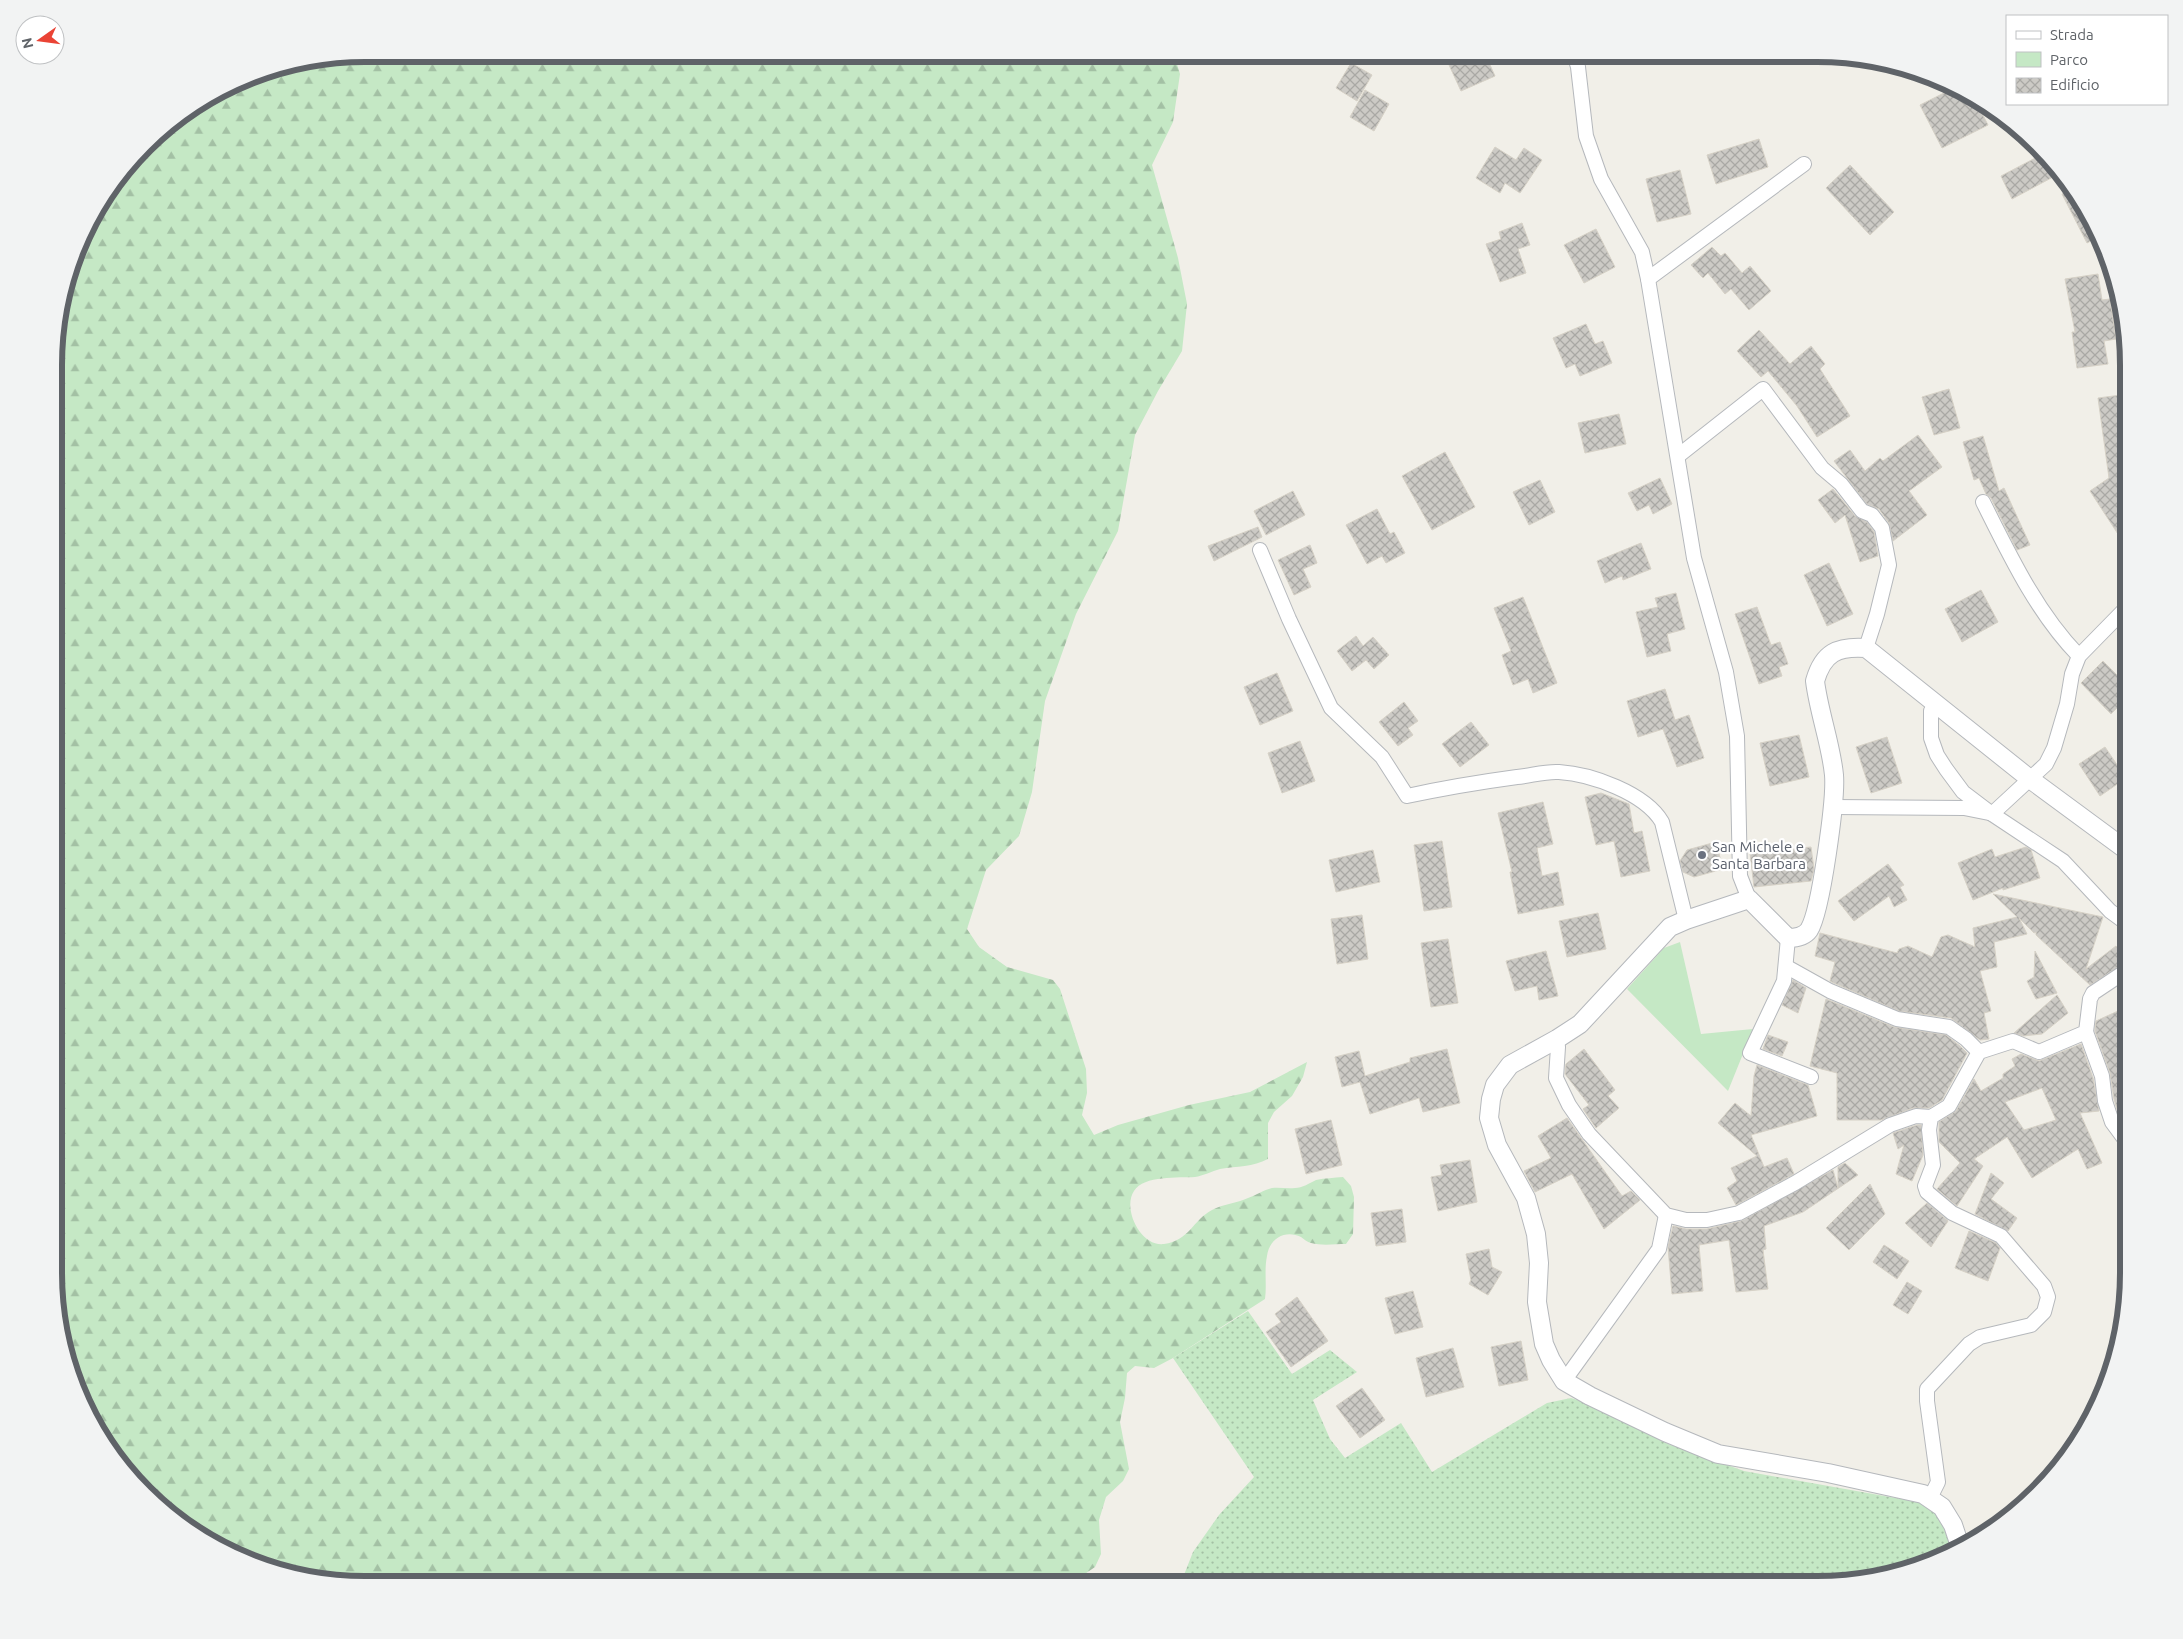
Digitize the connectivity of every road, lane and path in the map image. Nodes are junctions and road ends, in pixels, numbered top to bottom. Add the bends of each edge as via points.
1 (1576, 62) edge
2 (1804, 164) dead end
3 (1648, 279) junction
4 (1678, 456) junction
5 (1982, 502) dead end
6 (1260, 550) dead end
7 (2120, 614) edge
8 (1866, 648) junction
9 (2079, 656) junction
10 (1935, 705) junction
11 (2030, 779) junction
12 (1833, 807) junction
13 (1992, 814) junction
14 (2120, 845) edge
15 (1749, 900) junction
16 (2120, 919) edge
17 (1686, 920) junction
18 (1788, 938) junction
19 (1787, 967) junction
20 (2120, 975) edge
21 (2086, 1032) junction
22 (1557, 1039) junction
23 (1978, 1052) junction
24 (1811, 1077) dead end
25 (1930, 1117) junction
26 (2120, 1132) edge
27 (1666, 1215) junction
28 (1564, 1381) junction
29 (1930, 1498) junction
30 (1959, 1542) edge

1 - 3 street via 1586,136 1602,179 1642,252
2 - 3 street
3 - 4 street
4 - 8 street via 1763,390 1822,468 1882,528 1889,565
4 - 15 street via 1694,558 1726,672 1737,736 1740,876
5 - 9 street via 2022,579 2055,628
6 - 17 street via 1330,708 1382,757 1407,796 1450,786 1557,772 1590,778 1625,791 1655,810 1662,822
7 - 9 street
8 - 10 street
8 - 12 street via 1840,649 1828,655 1815,681 1834,776
9 - 11 street via 2054,748 2046,764
10 - 11 street
10 - 13 street via 1931,711 1930,726 1937,755 1963,792
11 - 13 street
11 - 14 street
12 - 13 street via 1964,808
12 - 18 street via 1819,898 1808,930 1798,938
13 - 16 street via 2063,861
15 - 17 street
15 - 18 street
17 - 22 street via 1670,927 1659,937 1580,1024
18 - 19 street
19 - 23 street via 1830,991 1897,1019 1949,1027 1966,1038
19 - 24 street via 1784,981 1750,1053
20 - 21 street via 2093,993
21 - 23 street via 2039,1052 2013,1041
21 - 26 street via 2102,1076 2112,1122
22 - 27 street via 1556,1078 1569,1105 1589,1134
22 - 28 street via 1510,1065 1495,1085 1489,1118 1497,1145 1526,1198 1536,1234 1539,1263 1537,1302 1543,1336 1551,1360
23 - 25 street via 1949,1106
25 - 27 street via 1916,1116 1890,1125 1739,1213 1707,1220 1686,1220
25 - 29 street via 1933,1165 1925,1186 1927,1192 1952,1213 2000,1236 2044,1286 2048,1297 2044,1312 2031,1325 1980,1337 1969,1344 1927,1389 1938,1482
27 - 28 street via 1659,1249
28 - 29 street via 1665,1432 1718,1454 1828,1473
29 - 30 street via 1942,1507

